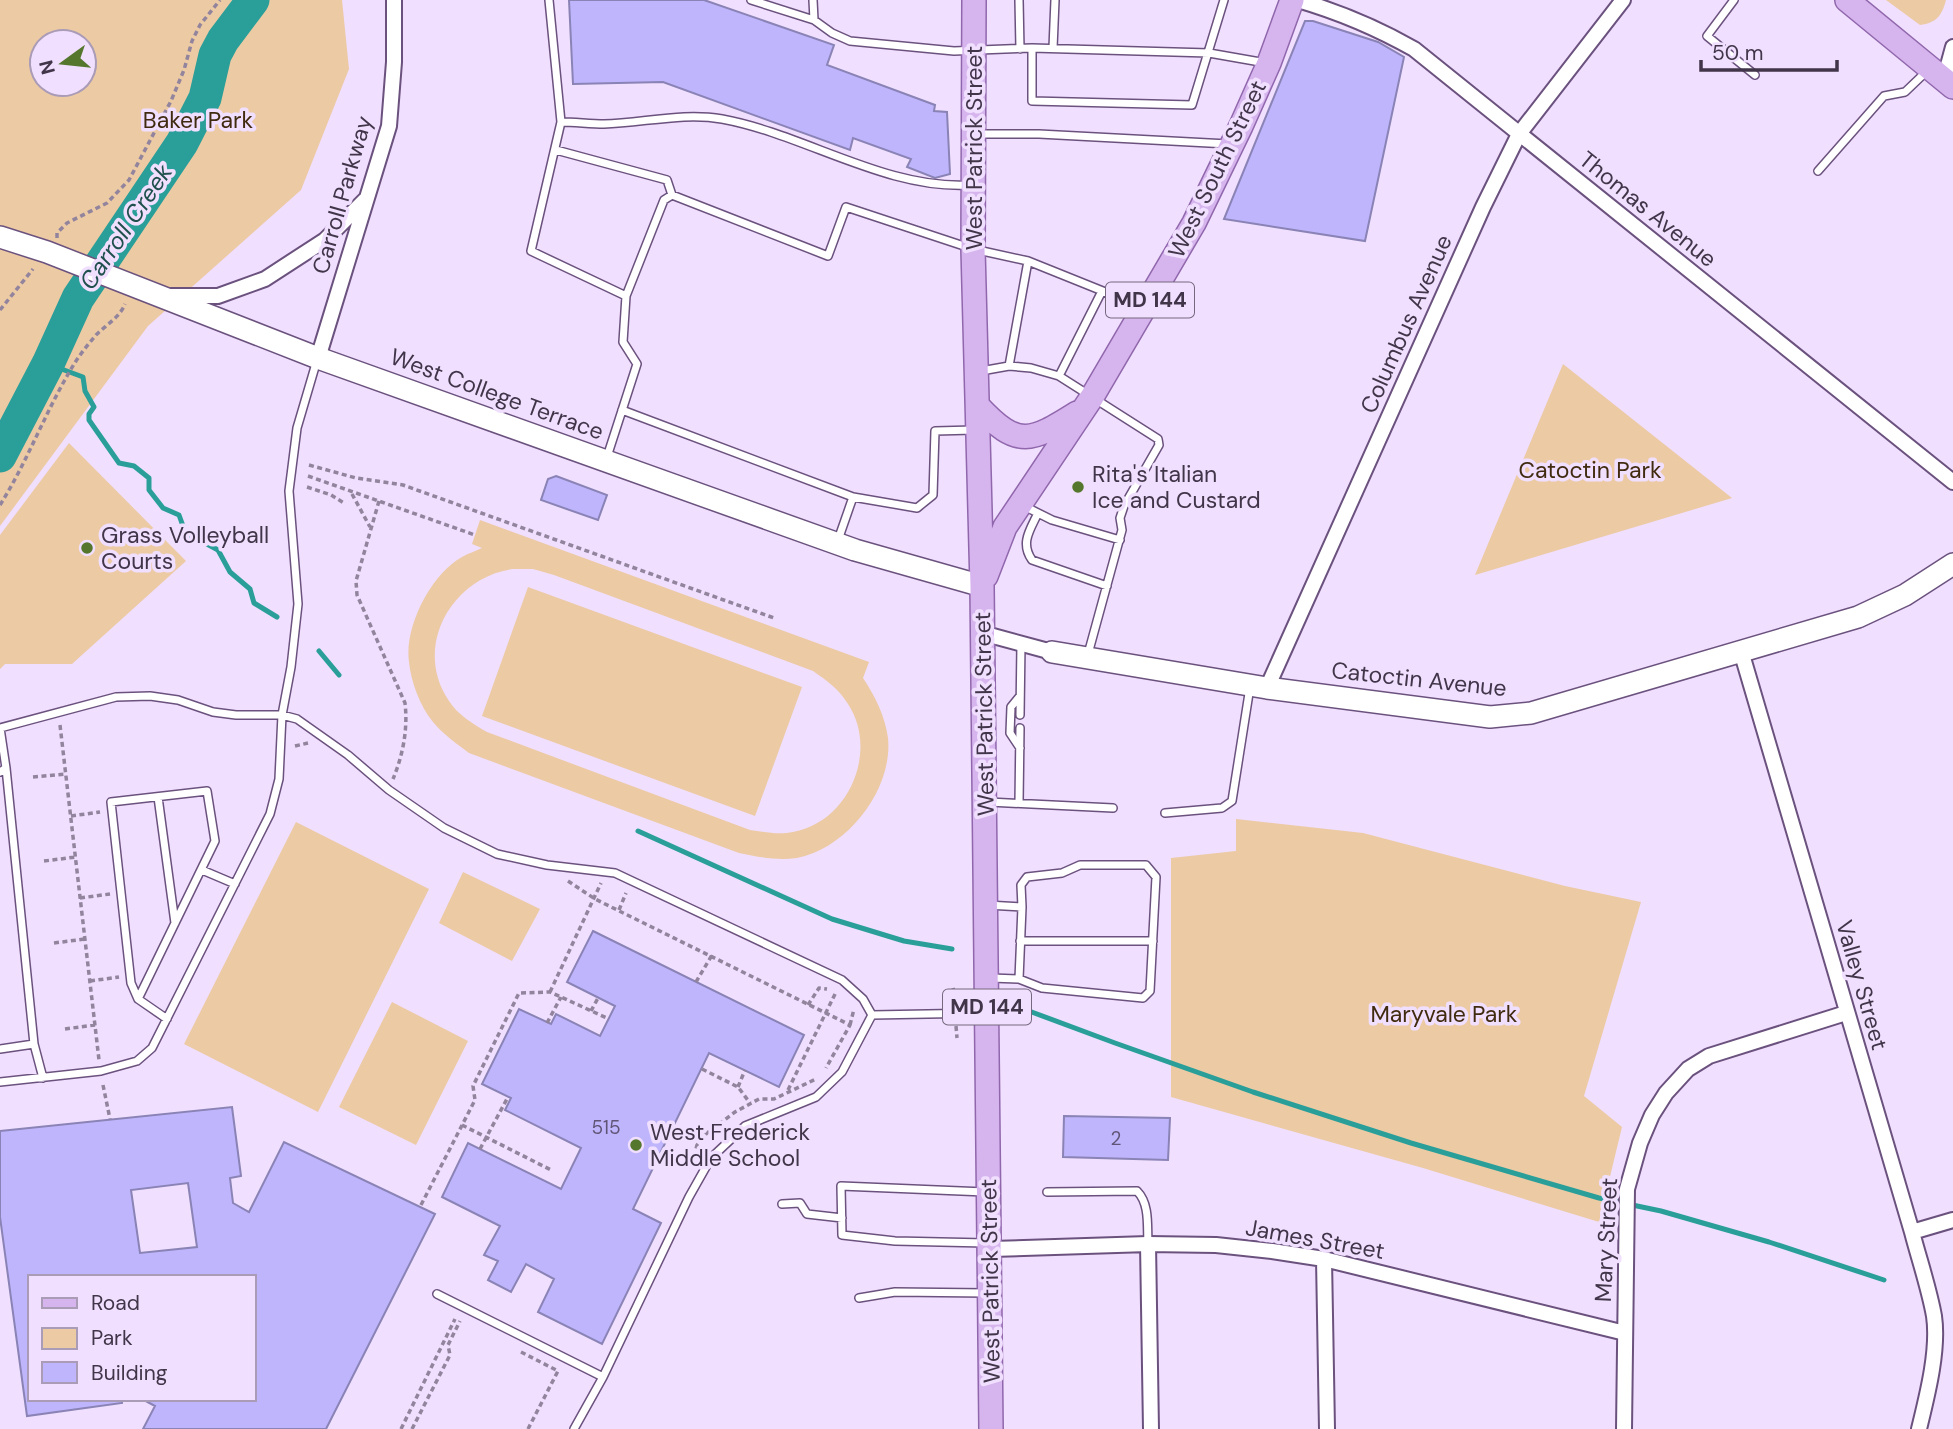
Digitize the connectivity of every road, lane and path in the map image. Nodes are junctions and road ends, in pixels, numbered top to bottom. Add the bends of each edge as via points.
1 (220, 0) edge
2 (394, 0) edge
3 (549, 0) edge
4 (751, 0) edge
5 (813, 0) edge
6 (974, 0) edge
7 (1019, 0) edge
8 (1055, 0) edge
9 (1224, 0) edge
10 (1292, 0) edge
11 (1298, 0) edge
12 (1623, 0) edge
13 (1734, 0) edge
14 (1855, 2) edge
15 (814, 20) junction
16 (1953, 47) edge
17 (1032, 48) junction
18 (1053, 48) junction
19 (1020, 49) junction
20 (974, 51) junction
21 (1209, 53) junction
22 (1269, 63) junction
23 (1755, 75) dead end
24 (1942, 78) edge
25 (561, 122) junction
26 (973, 134) junction
27 (1519, 134) junction
28 (1233, 145) junction
29 (556, 150) junction
30 (1818, 171) dead end
31 (974, 184) junction
32 (672, 195) junction
33 (366, 199) junction
34 (0, 237) edge
35 (973, 249) junction
36 (47, 252) junction
37 (1028, 261) junction
38 (128, 283) junction
39 (1102, 291) junction
40 (159, 296) junction
41 (626, 296) junction
42 (1, 307) edge
43 (1145, 309) junction
44 (318, 358) junction
45 (1009, 366) junction
46 (977, 371) junction
47 (1059, 376) junction
48 (1089, 403) junction
49 (978, 407) junction
50 (622, 410) junction
51 (979, 430) junction
52 (606, 461) junction
53 (309, 465) dead end
54 (308, 476) dead end
55 (1953, 482) edge
56 (307, 487) dead end
57 (351, 492) junction
58 (853, 497) junction
59 (379, 501) junction
60 (344, 503) dead end
61 (0, 505) edge
62 (1028, 508) junction
63 (371, 529) junction
64 (475, 536) dead end
65 (1120, 540) junction
66 (837, 543) junction
67 (1953, 564) edge
68 (982, 586) junction
69 (1107, 586) junction
70 (774, 618) dead end
71 (982, 633) junction
72 (1021, 644) junction
73 (1741, 651) junction
74 (1052, 652) joint
75 (1087, 658) junction
76 (1259, 687) junction
77 (1021, 696) junction
78 (282, 715) junction
79 (1020, 715) dead end
80 (60, 725) dead end
81 (0, 728) edge
82 (1020, 728) dead end
83 (314, 744) dead end
84 (295, 746) dead end
85 (1020, 748) junction
86 (3, 770) edge
87 (66, 774) junction
88 (33, 777) dead end
89 (389, 790) junction
90 (158, 797) junction
91 (985, 802) junction
92 (1019, 803) junction
93 (1113, 808) dead end
94 (104, 812) dead end
95 (1165, 813) dead end
96 (71, 816) junction
97 (76, 858) junction
98 (44, 861) dead end
99 (202, 870) junction
100 (563, 877) dead end
101 (601, 881) dead end
102 (235, 884) junction
103 (113, 894) dead end
104 (80, 898) junction
105 (595, 899) junction
106 (986, 905) junction
107 (1022, 907) junction
108 (175, 924) junction
109 (85, 939) junction
110 (1020, 941) junction
111 (1153, 941) junction
112 (54, 943) dead end
113 (712, 955) junction
114 (121, 976) dead end
115 (987, 978) junction
116 (1020, 979) junction
117 (90, 981) junction
118 (696, 982) dead end
119 (550, 992) junction
120 (836, 992) junction
121 (843, 996) dead end
122 (561, 997) junction
123 (598, 998) dead end
124 (138, 999) junction
125 (853, 1004) dead end
126 (808, 1005) junction
127 (591, 1011) junction
128 (826, 1013) junction
129 (987, 1013) junction
130 (1846, 1013) junction
131 (872, 1015) junction
132 (167, 1019) junction
133 (609, 1019) dead end
134 (547, 1023) dead end
135 (95, 1025) junction
136 (850, 1025) junction
137 (65, 1029) dead end
138 (34, 1044) junction
139 (0, 1049) edge
140 (99, 1060) dead end
141 (702, 1069) dead end
142 (825, 1069) dead end
143 (745, 1070) dead end
144 (43, 1078) junction
145 (818, 1078) dead end
146 (0, 1082) edge
147 (103, 1085) dead end
148 (738, 1087) junction
149 (787, 1092) junction
150 (508, 1097) dead end
151 (750, 1103) junction
152 (110, 1119) dead end
153 (462, 1125) junction
154 (486, 1138) junction
155 (480, 1149) dead end
156 (692, 1167) dead end
157 (553, 1171) dead end
158 (989, 1192) junction
159 (1047, 1192) dead end
160 (782, 1204) dead end
161 (421, 1205) dead end
162 (842, 1218) junction
163 (1953, 1220) edge
164 (1912, 1232) junction
165 (1148, 1244) junction
166 (990, 1246) junction
167 (1324, 1259) junction
168 (991, 1293) junction
169 (438, 1294) dead end
170 (859, 1298) dead end
171 (448, 1315) dead end
172 (458, 1320) junction
173 (471, 1326) dead end
174 (1625, 1334) junction
175 (513, 1348) dead end
176 (603, 1377) junction
177 (401, 1429) edge
178 (412, 1429) edge
179 (528, 1429) edge
180 (574, 1429) edge
181 (991, 1429) edge
182 (1151, 1429) edge
183 (1327, 1429) edge
184 (1624, 1429) edge
185 (1919, 1429) edge

1 - 36 path via 200,25 171,101 129,180 107,203 60,229
2 - 33 street, Carroll Parkway via 389,126
3 - 25 lane
4 - 15 lane
5 - 15 lane
6 - 20 main road, West Patrick Street / MD 144
7 - 19 lane
8 - 18 lane
9 - 21 lane
10 - 22 main road, West South Street / MD 144
11 - 27 street, Thomas Avenue via 1382,31 1414,49
12 - 27 street, Columbus Avenue
13 - 23 lane via 1707,36
14 - 24 main road
15 - 20 lane via 850,41
16 - 24 street
17 - 18 lane
17 - 19 lane
17 - 21 lane via 1032,101 1192,104
18 - 21 lane
19 - 20 lane
20 - 26 main road, West Patrick Street / MD 144
21 - 22 lane
22 - 28 main road, West South Street / MD 144
24 - 30 lane via 1884,96
25 - 29 lane
25 - 31 lane via 719,119 936,185
26 - 28 lane
26 - 31 main road, West Patrick Street / MD 144
27 - 55 street, Thomas Avenue
27 - 76 street, Columbus Avenue
28 - 43 main road, West South Street / MD 144
29 - 32 lane via 667,180
29 - 41 lane via 531,251
31 - 35 main road, West Patrick Street / MD 144
32 - 35 lane via 828,256 846,207
32 - 41 lane via 664,200
33 - 40 street via 325,240 265,279 218,296
33 - 44 street, Carroll Parkway
34 - 36 street, West College Terrace
35 - 37 lane
35 - 46 main road, West Patrick Street / MD 144
36 - 38 street, West College Terrace
36 - 42 path
37 - 39 lane
37 - 45 lane
38 - 40 street, West College Terrace
38 - 61 path via 124,309 95,336 63,383
39 - 43 lane
39 - 47 lane
40 - 44 street, West College Terrace
41 - 50 lane via 623,342 636,364
43 - 48 main road, West South Street / MD 144
44 - 52 street, West College Terrace
44 - 78 lane via 297,429 289,491 298,604
45 - 46 lane
45 - 47 lane
46 - 49 main road, West Patrick Street / MD 144
47 - 48 lane
48 - 49 main road via 1049,431 1027,436 998,428
48 - 62 main road, West South Street / MD 144
48 - 65 lane via 1158,439 1124,506
49 - 51 main road, West Patrick Street / MD 144
50 - 52 lane
50 - 58 lane
51 - 58 lane via 935,431 933,495 918,508
51 - 68 main road, West Patrick Street / MD 144
52 - 66 street, West College Terrace
53 - 70 path via 403,485
54 - 57 path
56 - 60 path
57 - 59 path
57 - 63 path
58 - 66 lane
59 - 63 path
59 - 64 path
62 - 65 lane
62 - 68 main road, West South Street / MD 144 via 1004,527
62 - 69 lane via 1025,540 1032,560
63 - 89 path via 356,581 358,595 405,703 407,718 399,765
65 - 69 lane
66 - 68 street, West College Terrace
67 - 73 street, Catoctin Avenue via 1905,595 1858,617
68 - 71 main road, West Patrick Street / MD 144
69 - 75 lane
71 - 72 street, Catoctin Avenue
71 - 91 main road, West Patrick Street / MD 144
72 - 74 street, Catoctin Avenue
72 - 77 lane
73 - 76 street, Catoctin Avenue via 1511,716
73 - 130 street, Valley Street
74 - 75 street, Catoctin Avenue
75 - 76 street, Catoctin Avenue
76 - 95 lane via 1232,801 1222,808
77 - 79 lane
77 - 85 lane via 1011,706 1010,733
78 - 81 lane via 213,712 150,696 116,697
78 - 89 lane via 297,719
78 - 102 lane via 279,779 270,814
80 - 87 path
81 - 86 lane
82 - 85 lane
83 - 84 path
85 - 92 lane
86 - 138 lane
87 - 88 path
87 - 96 path
89 - 131 lane via 444,828 497,854 615,873 842,980 863,999
90 - 99 lane via 206,791 215,841
90 - 108 lane
90 - 124 lane via 111,802 131,983
91 - 92 lane
91 - 106 main road, West Patrick Street / MD 144
92 - 93 lane
94 - 96 path
96 - 97 path
97 - 98 path
97 - 104 path
99 - 102 lane
99 - 108 lane
100 - 105 path
101 - 105 path
102 - 132 lane
103 - 104 path
104 - 109 path
105 - 113 path
105 - 119 path
106 - 107 lane
106 - 115 main road, West Patrick Street / MD 144
107 - 110 lane
107 - 111 lane via 1021,885 1027,877 1062,873 1080,865 1146,866 1156,877
108 - 124 lane
109 - 112 path
109 - 117 path
110 - 111 lane
110 - 116 lane
111 - 116 lane via 1150,991 1143,998 1042,988
113 - 118 path
113 - 126 path
114 - 117 path
115 - 116 lane
115 - 129 main road, West Patrick Street / MD 144
117 - 135 path
119 - 122 path
119 - 153 path via 519,993 473,1086 475,1100
120 - 121 path
120 - 126 path via 819,988
120 - 128 path
122 - 127 path
122 - 134 path
123 - 127 path
124 - 132 lane
125 - 136 path
126 - 128 path
127 - 133 path
128 - 136 path
128 - 149 path
129 - 131 lane
129 - 158 main road, West Patrick Street / MD 144
130 - 164 street, Valley Street
130 - 174 street, Mary Street via 1709,1056 1688,1069 1666,1093 1640,1143 1628,1189
131 - 176 lane via 842,1072 816,1097 745,1126 711,1158
132 - 144 lane via 152,1048 137,1061
135 - 137 path
135 - 140 path
136 - 142 path
138 - 139 lane
138 - 144 lane
141 - 148 path
143 - 148 path
144 - 146 lane
145 - 149 path
147 - 152 path
148 - 151 path
149 - 151 path
150 - 154 path
151 - 156 path via 707,1133 697,1145
153 - 154 path
153 - 161 path
154 - 155 path
154 - 157 path
158 - 162 lane via 841,1186
158 - 166 main road, West Patrick Street / MD 144
159 - 165 lane via 1138,1191 1146,1206
160 - 162 lane via 800,1203 807,1214
162 - 166 lane via 842,1235
163 - 164 street
164 - 185 street, Valley Street via 1935,1332
165 - 166 street, James Street
165 - 167 street, James Street via 1216,1245
165 - 182 street
166 - 168 main road, West Patrick Street / MD 144
167 - 174 street, James Street
167 - 183 street
168 - 170 lane via 895,1292
168 - 181 main road, West Patrick Street / MD 144
169 - 176 lane
171 - 172 path
172 - 173 path
172 - 177 path
172 - 178 path via 448,1345 450,1355
174 - 184 street, Mary Street
175 - 179 path via 558,1371
176 - 180 lane

